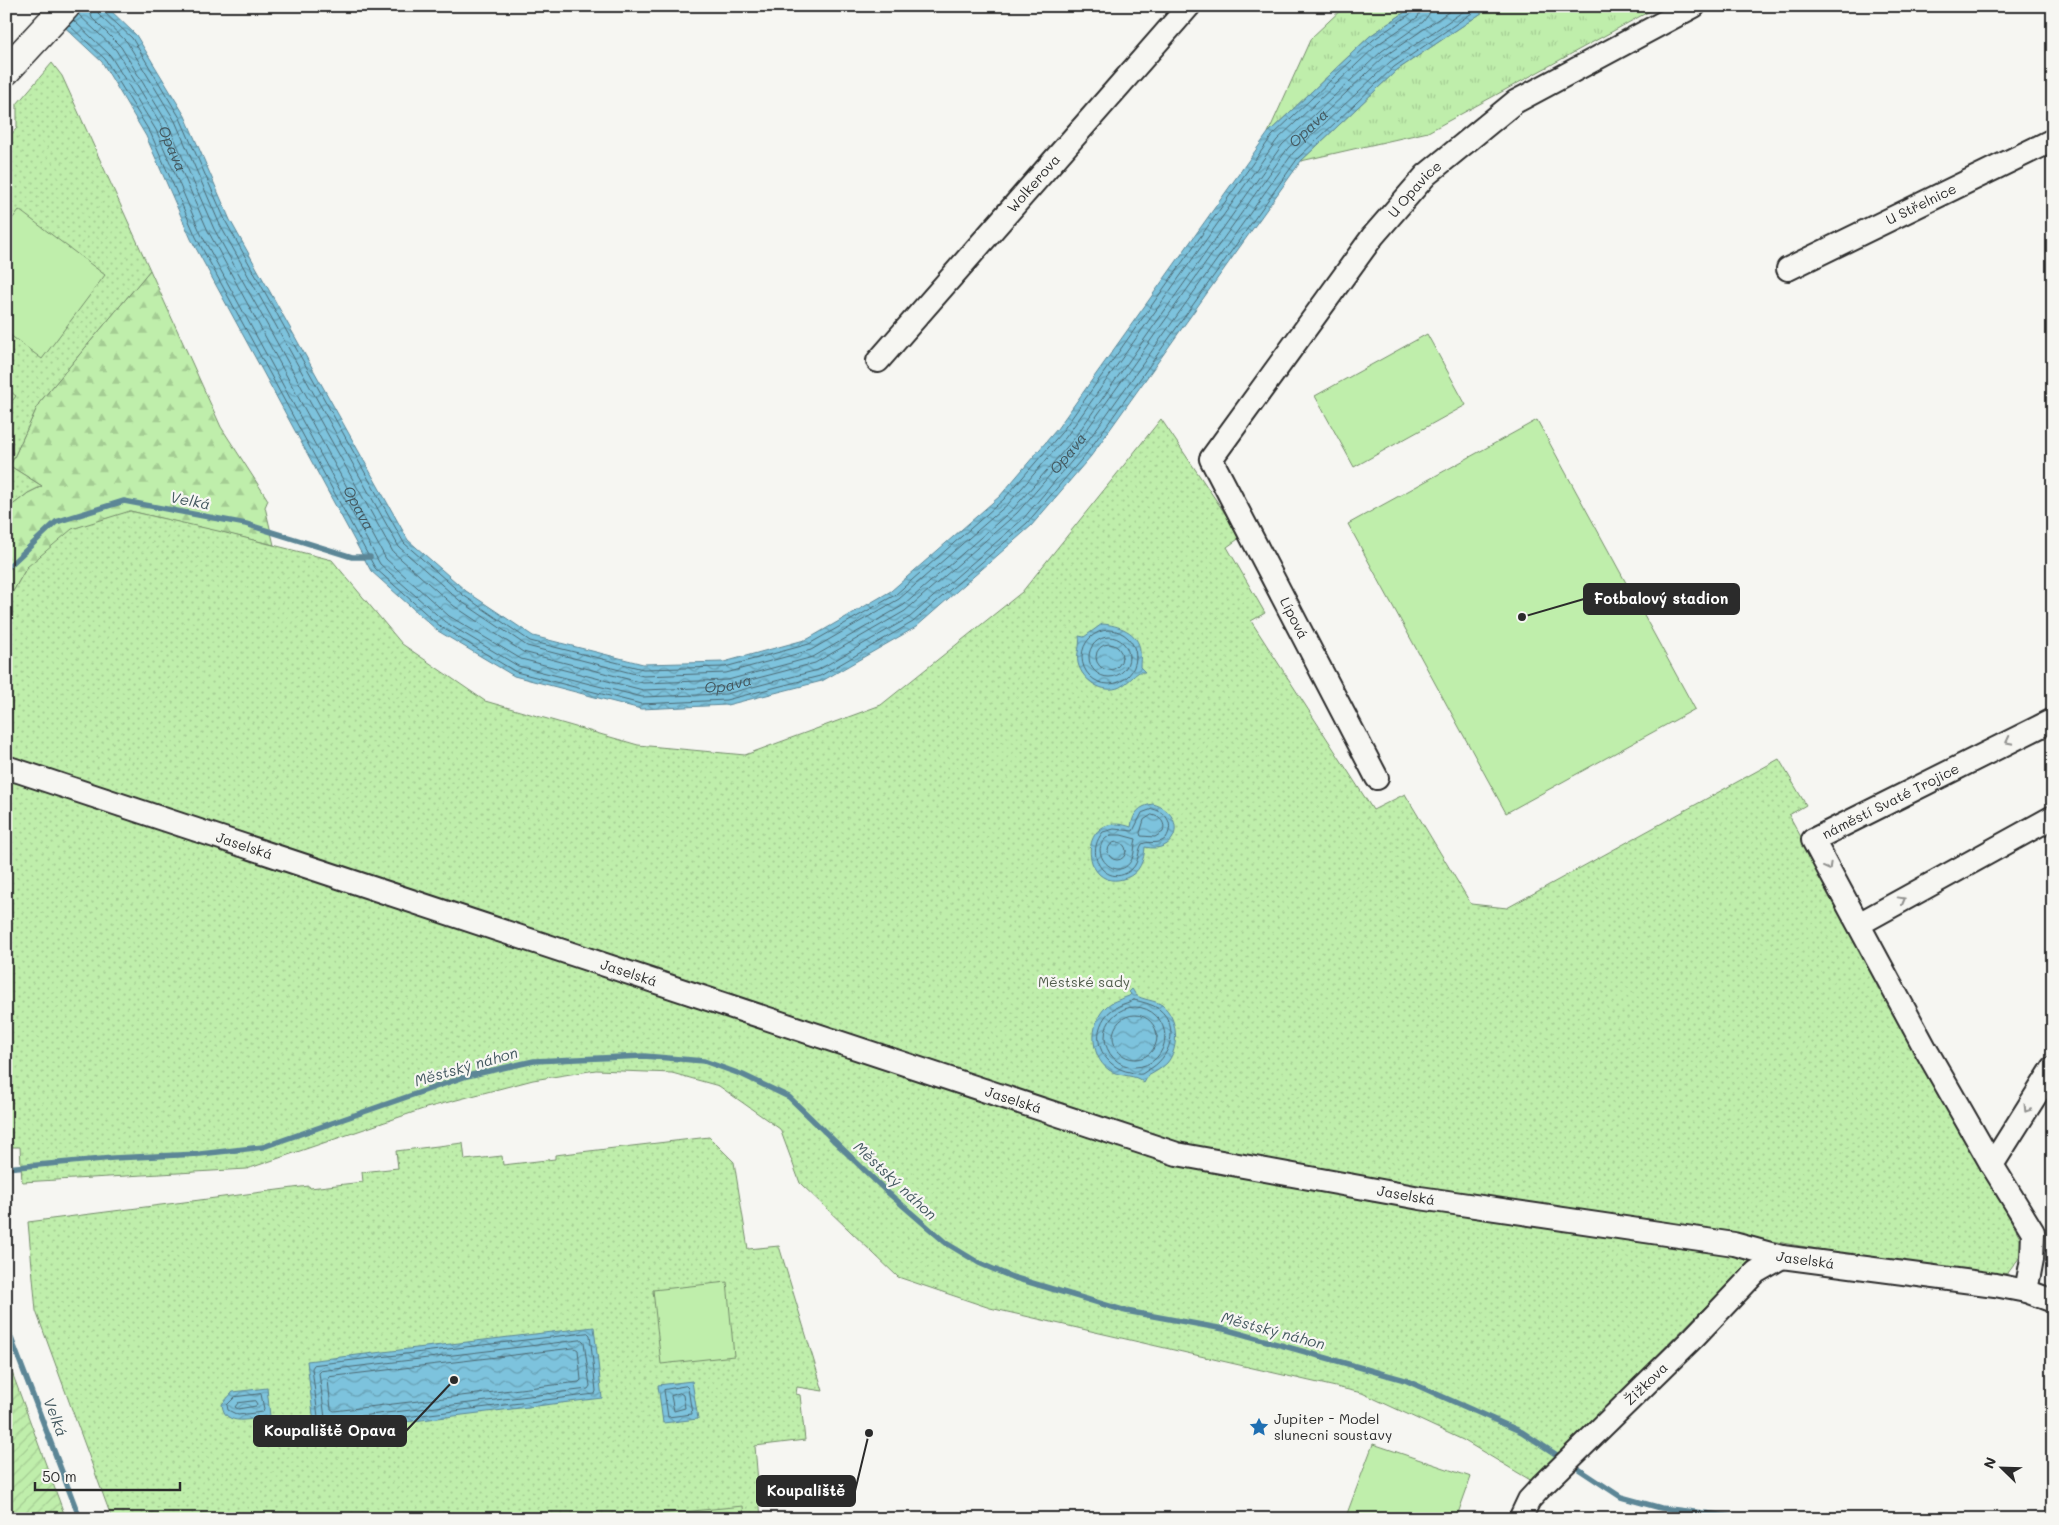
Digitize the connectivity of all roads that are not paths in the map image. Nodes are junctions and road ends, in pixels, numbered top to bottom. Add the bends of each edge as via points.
1 (66, 6) edge
2 (1190, 6) edge
3 (1694, 6) edge
4 (6, 71) edge
5 (2053, 140) edge
6 (1788, 269) dead end
7 (878, 361) dead end
8 (1211, 459) joint
9 (2053, 720) edge
10 (6, 767) edge
11 (1377, 778) dead end
12 (2053, 817) edge
13 (1859, 924) junction
14 (2053, 1068) edge
15 (1992, 1165) junction
16 (1782, 1257) junction
17 (2026, 1291) junction
18 (2053, 1301) edge
19 (1520, 1519) edge

1 - 4 street
2 - 7 street, Wolkerova
3 - 8 street, U Opavice via 1515,102 1426,175 1373,236
5 - 6 street, U Střelnice
8 - 11 street, Lípová
9 -> 13 street, náměstí Svaté Trojice via 1813,840
10 - 16 street, Jaselská via 1177,1154 1420,1198 1734,1244
13 -> 12 street
13 - 15 street, náměstí Svaté Trojice
14 -> 15 street
15 - 17 street, náměstí Svaté Trojice via 2033,1232
16 - 17 street, Jaselská
16 - 19 street, Žižkova via 1756,1272 1542,1486
17 - 18 street, Jaselská

